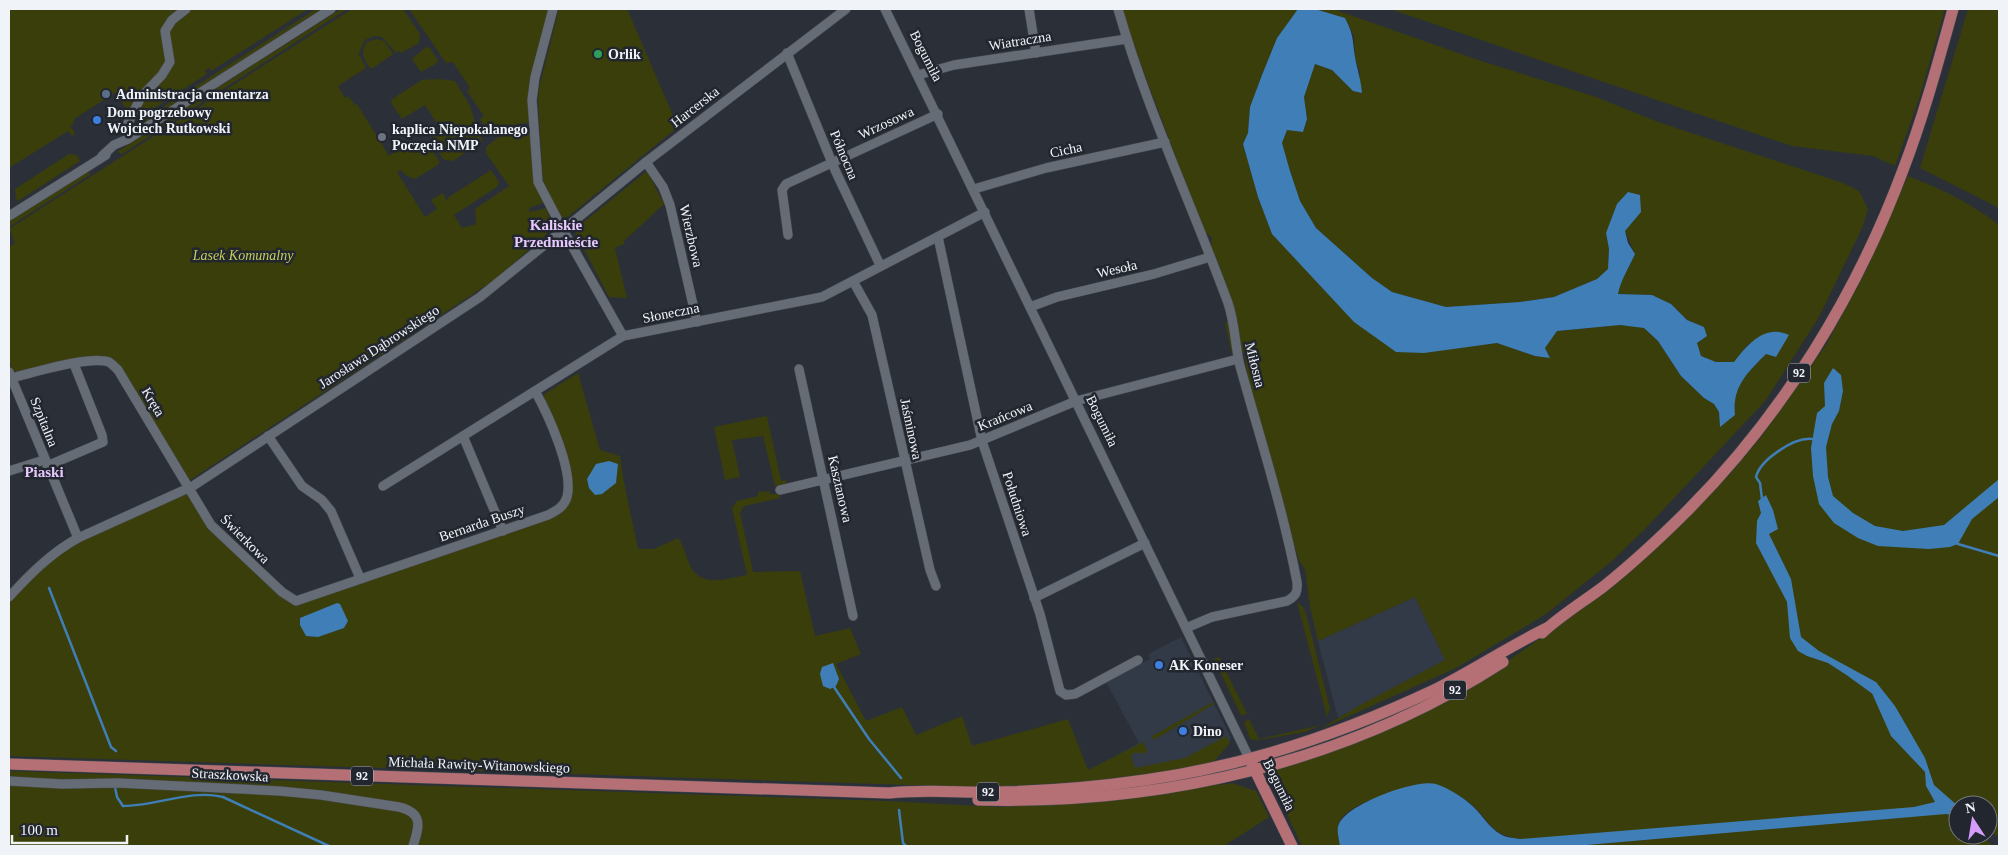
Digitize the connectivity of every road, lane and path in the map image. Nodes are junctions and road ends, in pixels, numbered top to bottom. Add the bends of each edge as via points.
1 (186, 9) edge
2 (331, 9) edge
3 (553, 9) edge
4 (846, 9) edge
5 (885, 9) edge
6 (1029, 9) edge
7 (1118, 9) edge
8 (1953, 9) edge
9 (1127, 39) junction
10 (1036, 52) junction
11 (787, 53) junction
12 (918, 75) junction
13 (938, 114) junction
14 (125, 129) dead end
15 (1165, 142) junction
16 (646, 162) junction
17 (832, 163) junction
18 (974, 189) junction
19 (985, 212) junction
20 (9, 216) edge
21 (563, 230) junction
22 (788, 235) dead end
23 (938, 236) junction
24 (1210, 257) junction
25 (880, 265) junction
26 (853, 281) junction
27 (1030, 307) junction
28 (697, 322) junction
29 (623, 336) junction
30 (1238, 359) junction
31 (74, 364) junction
32 (799, 369) dead end
33 (10, 375) edge
34 (536, 391) junction
35 (1076, 401) junction
36 (268, 436) junction
37 (463, 436) junction
38 (982, 441) junction
39 (904, 460) junction
40 (46, 463) junction
41 (9, 471) edge
42 (824, 480) junction
43 (383, 486) dead end
44 (189, 488) junction
45 (780, 490) dead end
46 (503, 531) junction
47 (78, 538) junction
48 (1145, 543) junction
49 (360, 578) junction
50 (936, 586) dead end
51 (9, 597) edge
52 (1034, 598) junction
53 (293, 600) joint
54 (853, 616) dead end
55 (1186, 628) junction
56 (1547, 628) junction
57 (1138, 660) dead end
58 (1250, 758) junction
59 (9, 764) edge
60 (1255, 770) junction
61 (9, 781) edge
62 (889, 794) junction
63 (413, 846) edge
64 (1292, 846) edge

1 - 14 street via 172,20 165,32 170,62 142,97
2 - 20 street via 114,145
3 - 21 street via 532,100 538,182
4 - 11 street, Harcerska
5 - 12 street, Bogumiła
6 - 10 street
7 - 9 street, Miłosna
8 - 56 main road, 92 via 1891,201 1862,265 1796,379 1746,445 1658,539
9 - 10 street, Wiatraczna
9 - 15 street, Miłosna
10 - 12 street, Wiatraczna via 954,65
11 - 16 street, Harcerska
11 - 17 street, Północna
12 - 13 street, Bogumiła
13 - 17 street, Wrzosowa
13 - 18 street, Bogumiła
15 - 18 street, Cicha via 1046,168
15 - 24 street, Miłosna
16 - 21 street, Harcerska
16 - 28 street, Wierzbowa via 663,187 670,205
17 - 22 street, Wrzosowa via 783,187
17 - 25 street, Północna
18 - 19 street, Bogumiła
19 - 23 street, Słoneczna
19 - 27 street, Bogumiła
21 - 29 street
21 - 36 street, Jarosława Dąbrowskiego via 480,297
23 - 25 street, Słoneczna
23 - 38 street, Południowa
24 - 27 street, Wesoła
24 - 30 street, Miłosna via 1229,306
25 - 26 street, Słoneczna
26 - 28 street, Słoneczna via 822,297
26 - 39 street, Jaśminowa via 872,315
27 - 35 street, Bogumiła
28 - 29 street, Słoneczna
29 - 34 street, Słoneczna
30 - 35 street, Krańcowa
30 - 55 street, Miłosna via 1279,503 1298,592 1287,601 1212,617
31 - 33 street, Kręta
31 - 40 street via 103,442
31 - 44 street, Kręta via 103,361 118,370
32 - 42 street, Kasztanowa
33 - 40 street, Szpitalna
34 - 37 street, Słoneczna
34 - 46 street, Bernarda Buszy via 565,466 566,497 564,504 553,512
35 - 38 street, Krańcowa
35 - 48 street, Bogumiła
36 - 44 street, Jarosława Dąbrowskiego
36 - 49 street via 302,486 331,511
37 - 43 street, Słoneczna
37 - 46 street
38 - 39 street, Krańcowa
38 - 52 street, Południowa
39 - 42 street, Krańcowa
39 - 50 street, Jaśminowa
40 - 41 street
40 - 47 street, Szpitalna
42 - 45 street, Krańcowa
42 - 54 street, Kasztanowa
44 - 47 street, Jarosława Dąbrowskiego
44 - 53 street, Świerkowa via 223,539
46 - 49 street, Bernarda Buszy
47 - 51 street, Jarosława Dąbrowskiego via 42,563
48 - 52 street
48 - 55 street, Bogumiła
49 - 53 street, Bernarda Buszy
52 - 57 street, Południowa via 1062,693 1075,694
55 - 58 street, Bogumiła
56 - 58 main road, Michała Rawity-Witanowskiego / 92 via 1434,690 1340,730
56 - 60 main road, Michała Rawity-Witanowskiego / 92 via 1513,655 1413,713 1355,738
58 - 60 main road, Bogumiła
58 - 62 main road, Michała Rawity-Witanowskiego / 92 via 1174,775 1087,787
59 - 62 main road, Michała Rawity-Witanowskiego / 92
60 - 62 main road, Michała Rawity-Witanowskiego / 92 via 1176,788 1088,798 990,800
60 - 64 main road, Bogumiła
61 - 63 street, Straszkowska via 279,791 399,807 408,809 417,820 418,832

